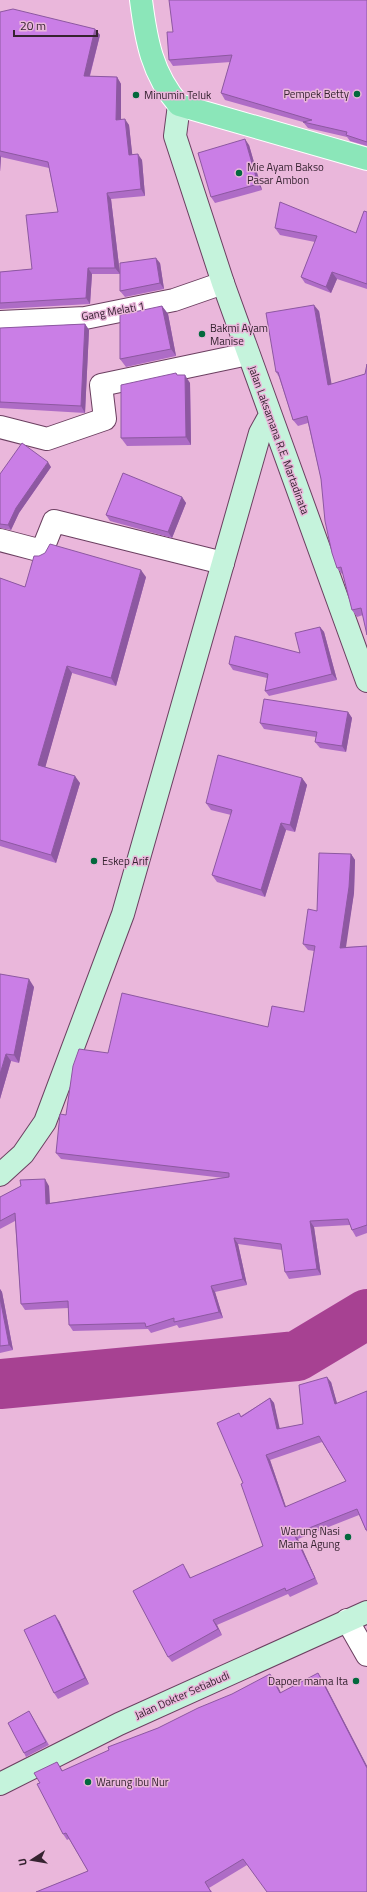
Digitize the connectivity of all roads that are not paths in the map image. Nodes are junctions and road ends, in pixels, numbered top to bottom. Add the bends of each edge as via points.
1 (141, 0) edge
2 (179, 105) junction
3 (367, 159) edge
4 (223, 284) junction
5 (0, 322) edge
6 (248, 354) junction
7 (270, 415) junction
8 (0, 427) edge
9 (0, 540) edge
10 (223, 563) junction
11 (367, 681) edge
12 (0, 1175) edge
13 (367, 1612) edge
14 (347, 1620) junction
15 (367, 1655) edge
16 (0, 1784) edge

1 - 2 main road via 144,27 152,57 164,85
2 - 3 main road
2 - 4 street, Jalan Laksamana R.E. Martadinata via 175,136
4 - 5 street, Gang Melati 1 via 174,300 84,318
4 - 6 street, Jalan Laksamana R.E. Martadinata
6 - 7 street, Jalan Laksamana R.E. Martadinata
6 - 8 street via 101,385 105,419 47,439
7 - 10 street via 260,433
7 - 11 street, Jalan Laksamana R.E. Martadinata
9 - 10 street via 42,551 54,521
10 - 12 street via 124,914 45,1122 23,1154
13 - 14 street, Jalan Dokter Setiabudi
14 - 15 street
14 - 16 street, Jalan Dokter Setiabudi via 119,1724

